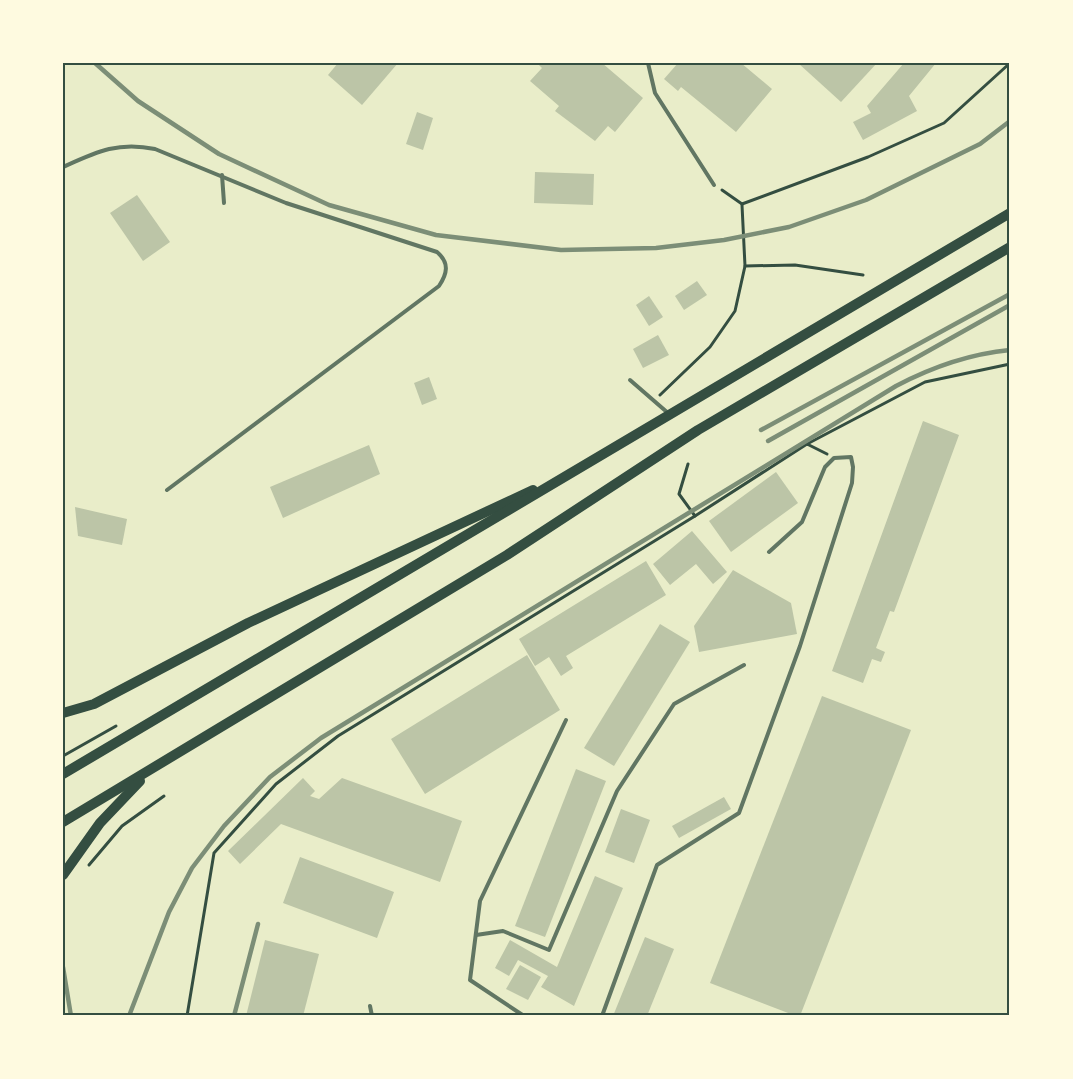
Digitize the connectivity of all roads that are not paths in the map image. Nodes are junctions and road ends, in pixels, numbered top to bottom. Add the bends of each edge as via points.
1 (649, 63) edge
2 (63, 167) edge
3 (222, 175) junction
4 (714, 185) road end
5 (224, 203) dead end
6 (1010, 213) edge
7 (1010, 247) edge
8 (630, 380) dead end
9 (670, 415) junction
10 (590, 463) junction
11 (167, 490) dead end
12 (769, 552) dead end
13 (744, 665) dead end
14 (63, 713) edge
15 (566, 720) dead end
16 (153, 768) junction
17 (63, 774) edge
18 (63, 822) edge
19 (63, 875) edge
20 (476, 935) junction
21 (370, 1006) dead end
22 (372, 1016) edge
23 (524, 1016) edge
24 (602, 1016) edge

1 - 4 lane via 655,93
2 - 3 lane via 101,150 137,145
3 - 5 lane
3 - 11 lane via 286,203 437,252 447,267 439,286
6 - 9 main road
7 - 16 main road via 698,430 507,555
8 - 9 lane
9 - 10 main road
10 - 14 main road via 248,623 94,704
10 - 17 main road
12 - 24 lane via 802,522 825,467 834,458 851,457 852,483 800,646 740,813 657,865
13 - 20 lane via 674,704 617,791 549,950 503,931
15 - 20 lane via 480,901
16 - 18 main road
16 - 19 main road via 100,824
20 - 23 lane via 470,980
21 - 22 lane

